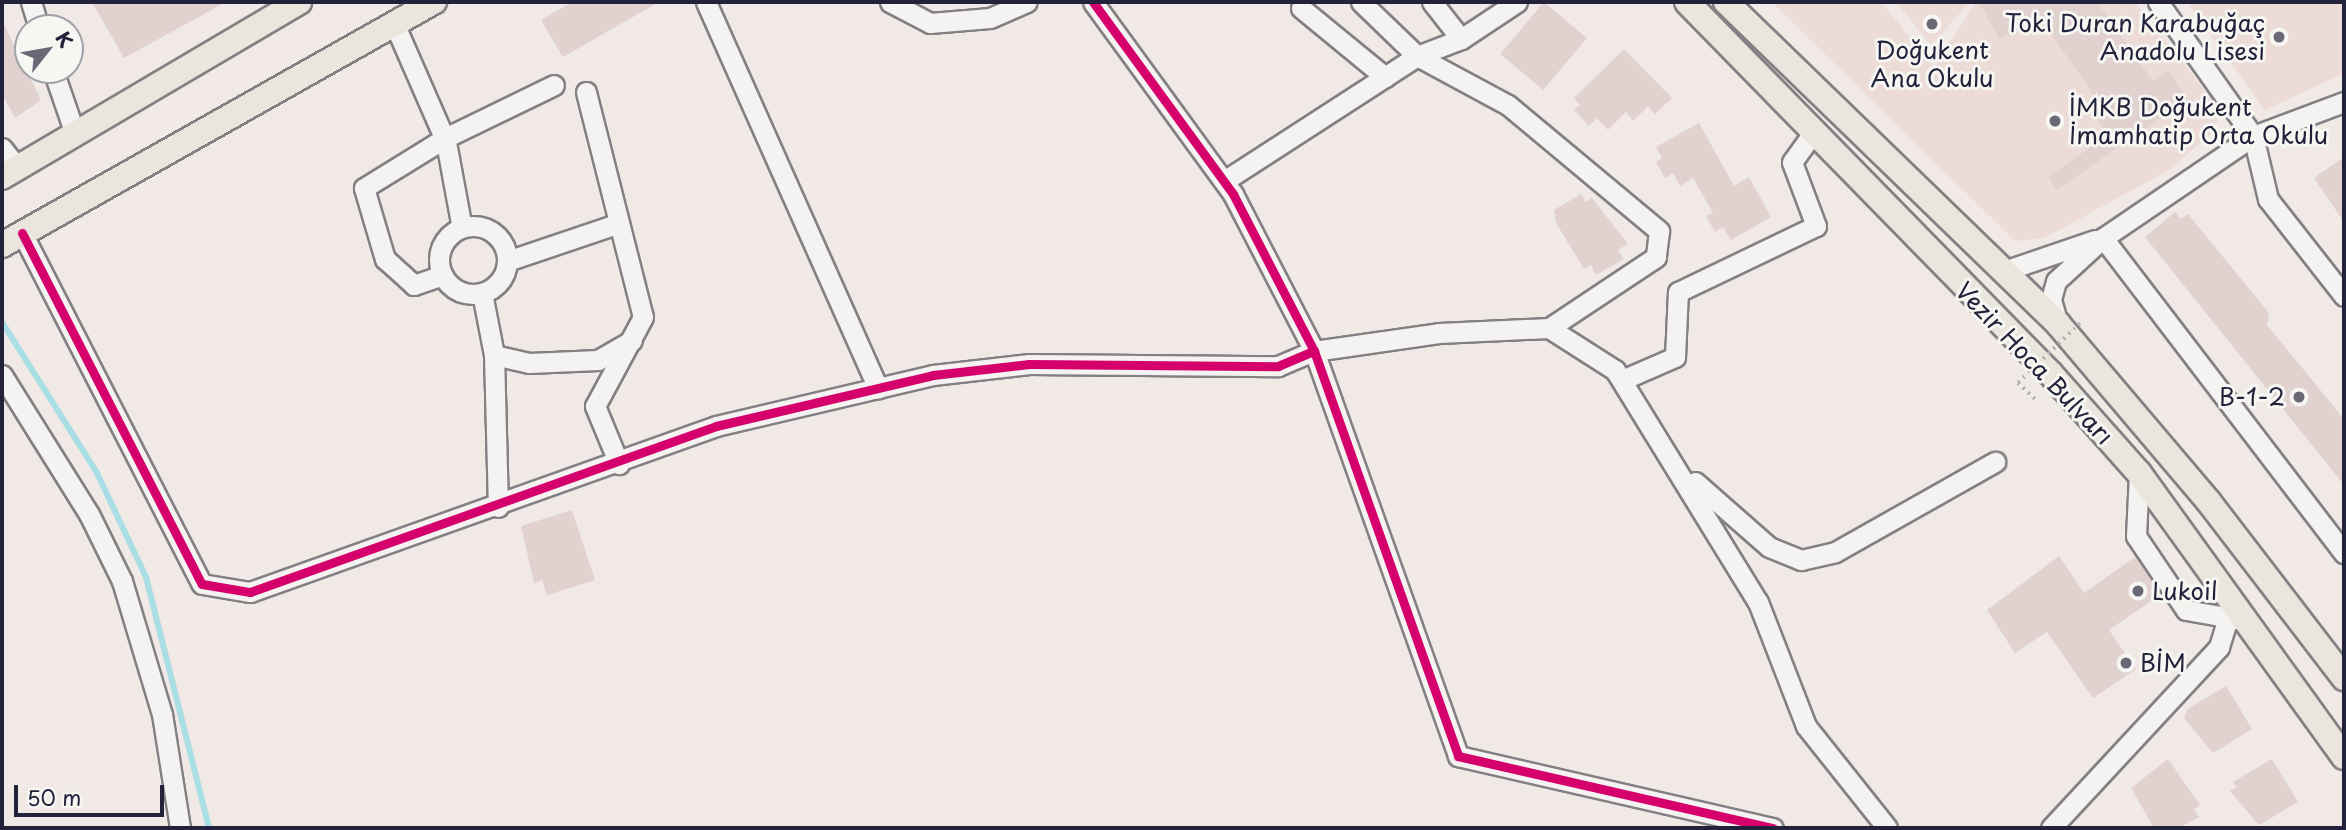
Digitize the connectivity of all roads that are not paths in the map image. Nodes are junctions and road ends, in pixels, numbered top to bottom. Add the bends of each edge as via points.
1 (299, 2) edge
2 (434, 2) edge
3 (706, 2) edge
4 (890, 2) edge
5 (1027, 2) edge
6 (1093, 2) edge
7 (1321, 2) edge
8 (1361, 2) edge
9 (1432, 2) edge
10 (1517, 2) edge
11 (1687, 2) edge
12 (1726, 2) edge
13 (2158, 2) edge
14 (1296, 5) edge
15 (394, 23) junction
16 (1461, 39) junction
17 (1417, 56) junction
18 (1385, 77) junction
19 (58, 84) edge
20 (554, 85) dead end
21 (586, 92) dead end
22 (2344, 102) edge
23 (74, 131) junction
24 (1813, 133) junction
25 (2253, 136) junction
26 (445, 138) junction
27 (7, 164) edge
28 (1224, 181) junction
29 (619, 223) junction
30 (461, 228) junction
31 (2103, 238) junction
32 (12, 239) edge
33 (507, 261) junction
34 (2004, 271) junction
35 (443, 275) junction
36 (482, 293) junction
37 (2344, 296) edge
38 (2069, 324) junction
39 (1549, 328) junction
40 (633, 340) junction
41 (1314, 351) junction
42 (494, 355) junction
43 (2, 375) edge
44 (1622, 380) junction
45 (878, 388) junction
46 (1995, 463) dead end
47 (619, 464) junction
48 (1681, 470) junction
49 (2138, 473) junction
50 (498, 507) junction
51 (2344, 553) edge
52 (2239, 619) junction
53 (2344, 678) edge
54 (2344, 757) edge
55 (180, 828) edge
56 (1773, 828) edge
57 (1886, 828) edge
58 (2052, 828) edge

1 - 23 main road
2 - 15 main road
3 - 45 street
4 - 5 street via 930,23 990,18
6 - 28 street
7 - 14 street
8 - 17 street
9 - 16 street
10 - 16 street
11 - 24 main road, Vezir Hoca Bulvarı
12 - 34 main road, Vezir Hoca Bulvarı
13 - 25 street
14 - 18 street
15 - 26 street
15 - 32 main road
16 - 17 street
17 - 18 street
17 - 39 street via 1508,105 1659,231 1656,257
18 - 28 street
19 - 23 street
20 - 26 street
21 - 29 street
22 - 25 street
23 - 27 main road
24 - 44 street via 1792,162 1816,226 1678,292 1675,357
24 - 49 main road, Vezir Hoca Bulvarı via 2051,374
25 - 31 street
25 - 37 street via 2268,199
26 - 30 street
26 - 35 street via 364,188 385,259 414,285
28 - 41 street
29 - 33 street
29 - 40 street via 643,317
30 - 33 street via 493,232
30 - 35 street via 440,253
31 - 34 street
31 - 38 street via 2056,281 2051,299
31 - 51 street
32 - 50 street via 202,584 250,592
33 - 36 street via 500,281
34 - 38 main road, Vezir Hoca Bulvarı
35 - 36 street via 459,291
36 - 42 street
38 - 53 main road, Vezir Hoca Bulvarı
39 - 41 street via 1438,332
39 - 44 street
40 - 42 street via 598,360 529,363
40 - 47 street via 595,406
41 - 45 street via 1278,366 1029,364
41 - 56 street via 1458,756
42 - 50 street
43 - 55 street via 89,514 122,581 163,714
44 - 48 street
45 - 47 street via 716,426
46 - 48 street via 1835,552 1801,560 1769,547
47 - 50 street
48 - 57 street via 1758,602 1806,726
49 - 52 main road, Vezir Hoca Bulvarı
49 - 52 street via 2136,536 2186,610
52 - 54 main road, Vezir Hoca Bulvarı
52 - 58 street via 2219,647

